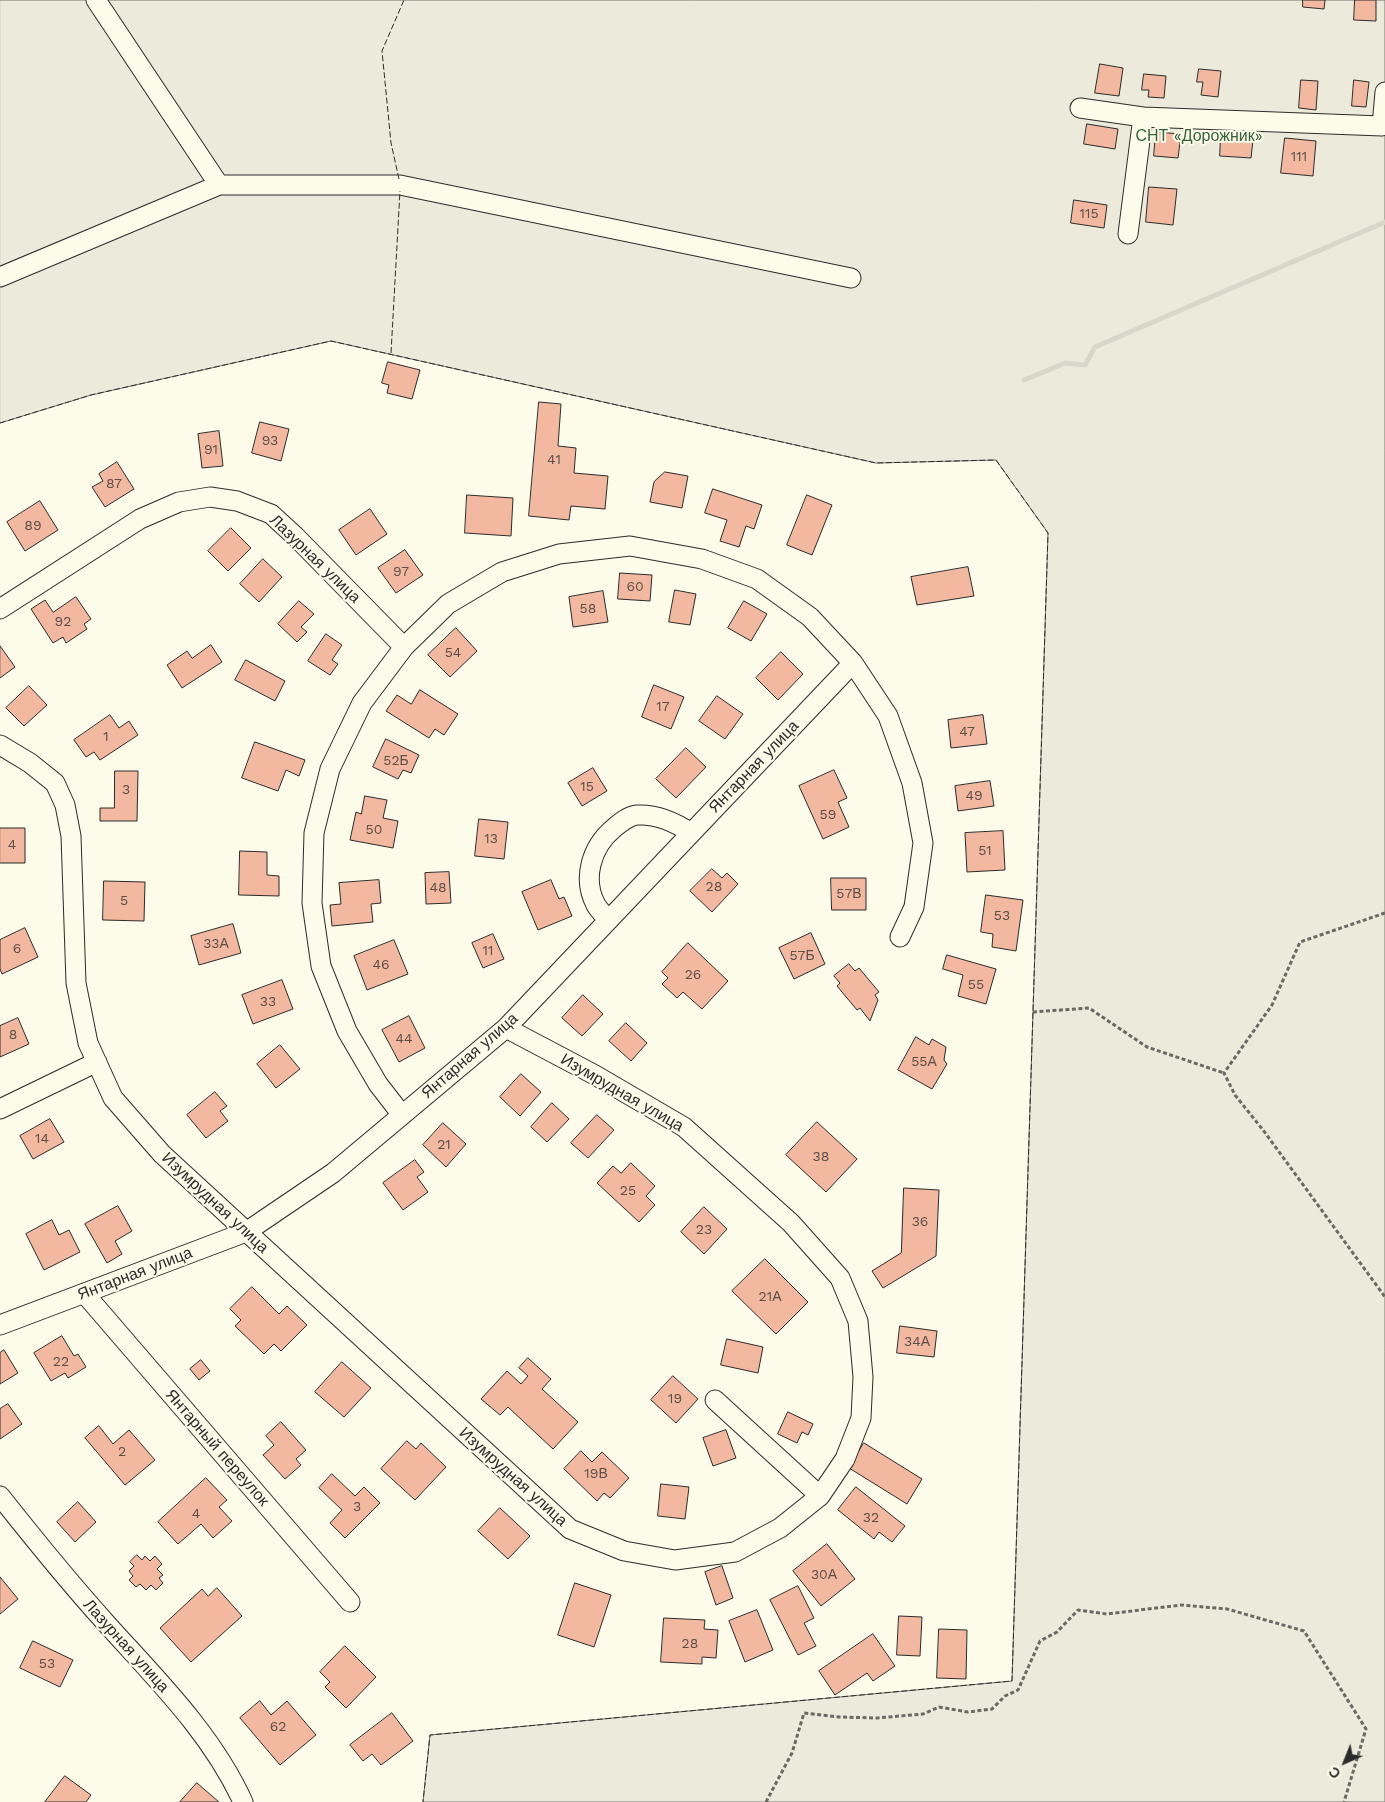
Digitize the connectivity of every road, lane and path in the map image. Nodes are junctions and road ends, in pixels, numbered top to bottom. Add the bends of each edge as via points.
1 (96, 0) edge
2 (1385, 92) edge
3 (1080, 108) dead end
4 (1143, 117) junction
5 (219, 185) junction
6 (1128, 234) dead end
7 (0, 278) edge
8 (851, 278) dead end
9 (0, 609) edge
10 (404, 647) junction
11 (852, 663) junction
12 (0, 745) edge
13 (691, 833) junction
14 (1385, 913) edge
15 (608, 920) junction
16 (900, 937) dead end
17 (1033, 1012) dead end
18 (506, 1028) junction
19 (97, 1062) junction
20 (1224, 1073) junction
21 (0, 1108) edge
22 (402, 1115) junction
23 (246, 1232) junction
24 (84, 1293) junction
25 (1385, 1297) edge
26 (0, 1324) edge
27 (715, 1400) dead end
28 (0, 1496) edge
29 (820, 1496) junction
30 (350, 1602) dead end
31 (243, 1802) edge
32 (766, 1802) edge
33 (1344, 1802) edge

1 - 5 street
2 - 4 street via 1382,126
3 - 4 street
4 - 6 street
5 - 7 street
5 - 8 street via 400,185
9 - 10 street, Лазурная улица via 140,519 179,502 210,497 271,514
10 - 11 street via 448,604 502,572 559,554 630,546 702,559 757,579 810,617
10 - 22 street via 362,704 330,769 314,833 312,903 321,966 347,1031 378,1084
11 - 13 street, Янтарная улица
11 - 16 street via 888,716 912,783 923,843 914,907
12 - 19 street, Изумрудная улица via 55,783 65,805 71,836 76,982 88,1043
13 - 15 street, Янтарная улица
13 - 15 street via 668,819 635,815 608,833 590,863 589,883 596,904
14 - 20 path via 1300,942 1272,1005
15 - 18 street, Янтарная улица
17 - 20 path via 1089,1008 1147,1047
18 - 22 street, Янтарная улица
18 - 29 street, Изумрудная улица via 684,1126 791,1224 840,1278 858,1321 863,1377 861,1418 845,1459
19 - 21 street
19 - 23 street, Изумрудная улица via 113,1098 162,1154
20 - 25 path via 1235,1095
22 - 23 street, Янтарная улица via 333,1173
23 - 24 street, Янтарная улица
23 - 29 street, Изумрудная улица via 570,1529 624,1551 675,1560 735,1552 780,1528
24 - 26 street, Янтарная улица
24 - 30 street, Янтарный переулок
27 - 29 street
28 - 31 street, Лазурная улица via 70,1584 194,1721
32 - 33 path via 792,1753 804,1714 877,1718 922,1714 939,1707 968,1712 992,1709 1005,1696 1018,1690 1040,1641 1057,1632 1078,1610 1107,1614 1181,1605 1227,1609 1304,1631 1366,1729

